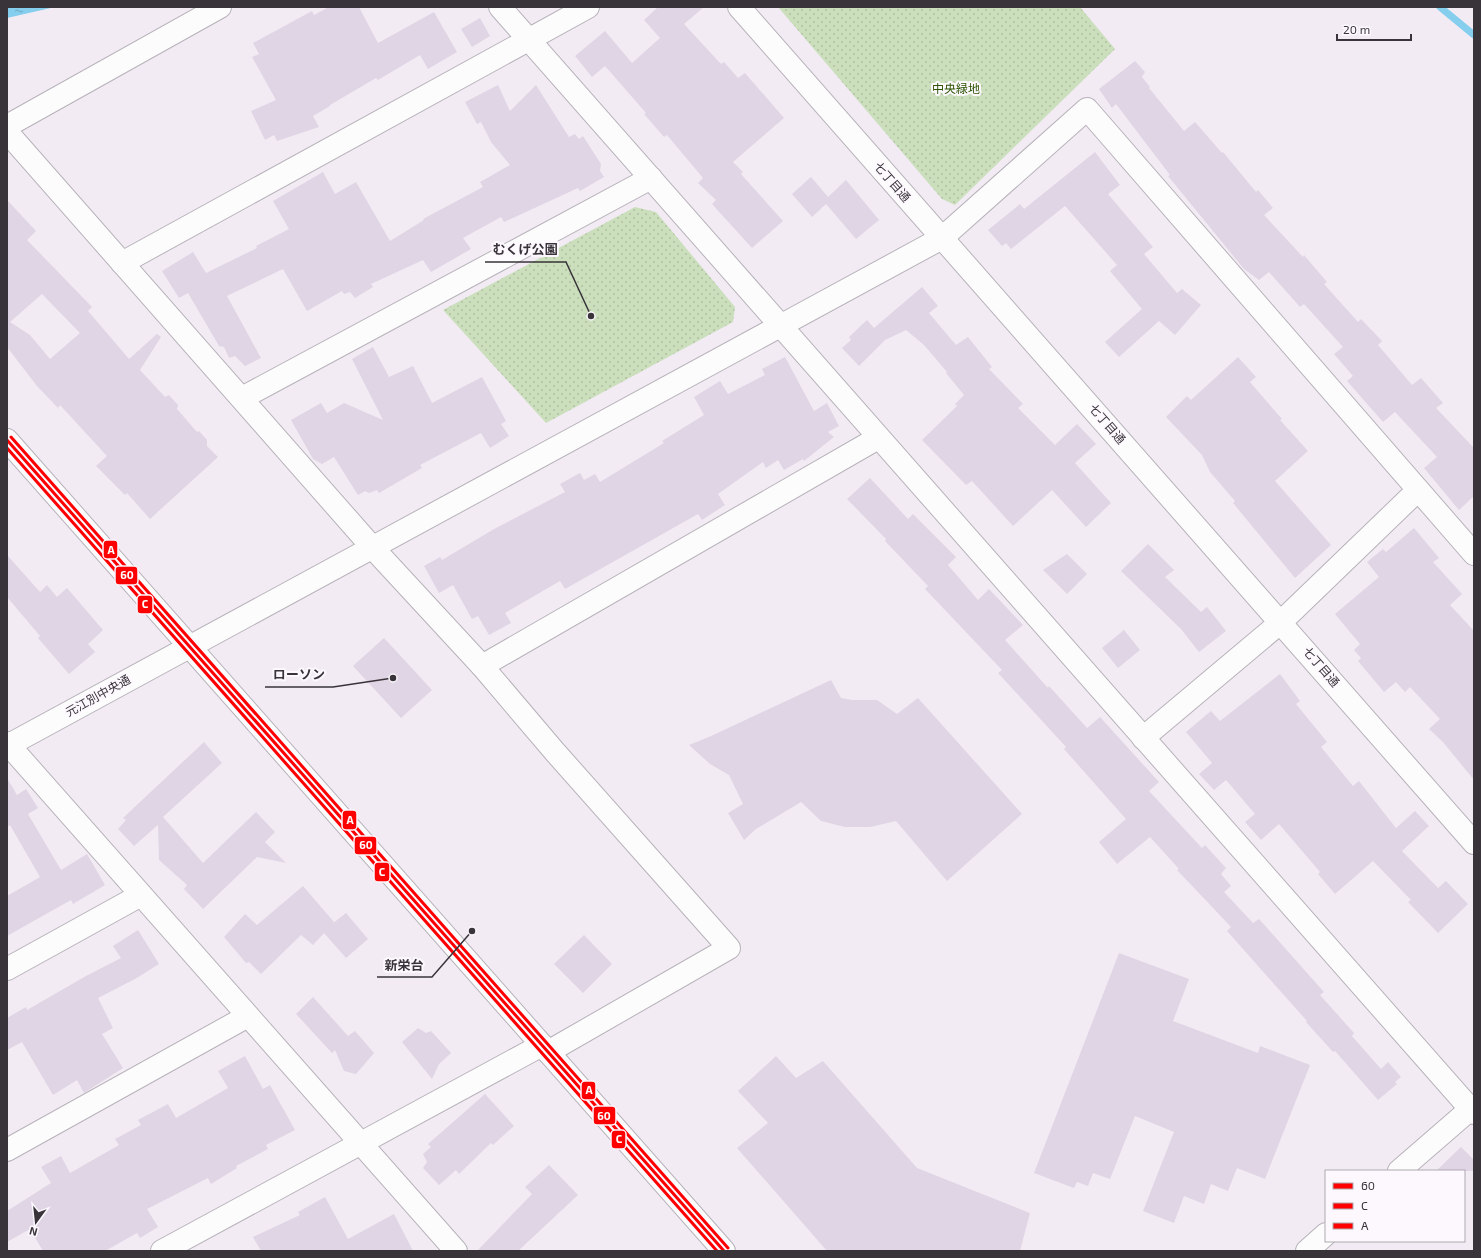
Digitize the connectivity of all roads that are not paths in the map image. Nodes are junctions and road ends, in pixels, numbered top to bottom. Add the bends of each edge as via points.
1 (220, 7) edge
2 (500, 7) edge
3 (588, 7) edge
4 (739, 7) edge
5 (529, 40) junction
6 (7, 126) edge
7 (7, 132) edge
8 (650, 178) junction
9 (942, 238) junction
10 (122, 263) junction
11 (780, 326) junction
12 (242, 398) junction
13 (878, 438) junction
14 (7, 440) edge
15 (1418, 490) junction
16 (372, 547) junction
17 (1474, 554) edge
18 (1281, 622) junction
19 (190, 646) junction
20 (482, 666) junction
21 (1143, 738) junction
22 (8, 745) edge
23 (1474, 842) edge
24 (141, 895) junction
25 (7, 969) edge
26 (248, 1016) junction
27 (545, 1048) junction
28 (1473, 1110) edge
29 (360, 1142) junction
30 (7, 1150) edge
31 (1400, 1170) edge
32 (1325, 1235) edge
33 (162, 1251) edge
34 (456, 1251) edge
35 (724, 1251) edge
36 (1307, 1251) edge

1 - 6 street
2 - 5 street
3 - 5 street
4 - 9 street, 七丁目通
5 - 8 street
5 - 10 street
7 - 10 street
8 - 11 street
8 - 12 street
9 - 11 street, 元江別中央通
9 - 15 street, 元江別中央通 via 1088,108
9 - 18 street, 七丁目通
10 - 12 street
11 - 13 street
11 - 16 street, 元江別中央通
12 - 16 street
13 - 20 street
13 - 21 street
14 - 19 street
15 - 17 street
15 - 18 street
16 - 19 street, 元江別中央通
16 - 20 street
18 - 21 street
18 - 23 street, 七丁目通
19 - 22 street, 元江別中央通
19 - 27 street
20 - 27 street via 729,948
21 - 28 street
22 - 24 street
24 - 25 street
24 - 26 street
26 - 29 street
26 - 30 street
27 - 29 street
27 - 35 street
28 - 31 street
29 - 33 street
29 - 34 street
32 - 36 street

